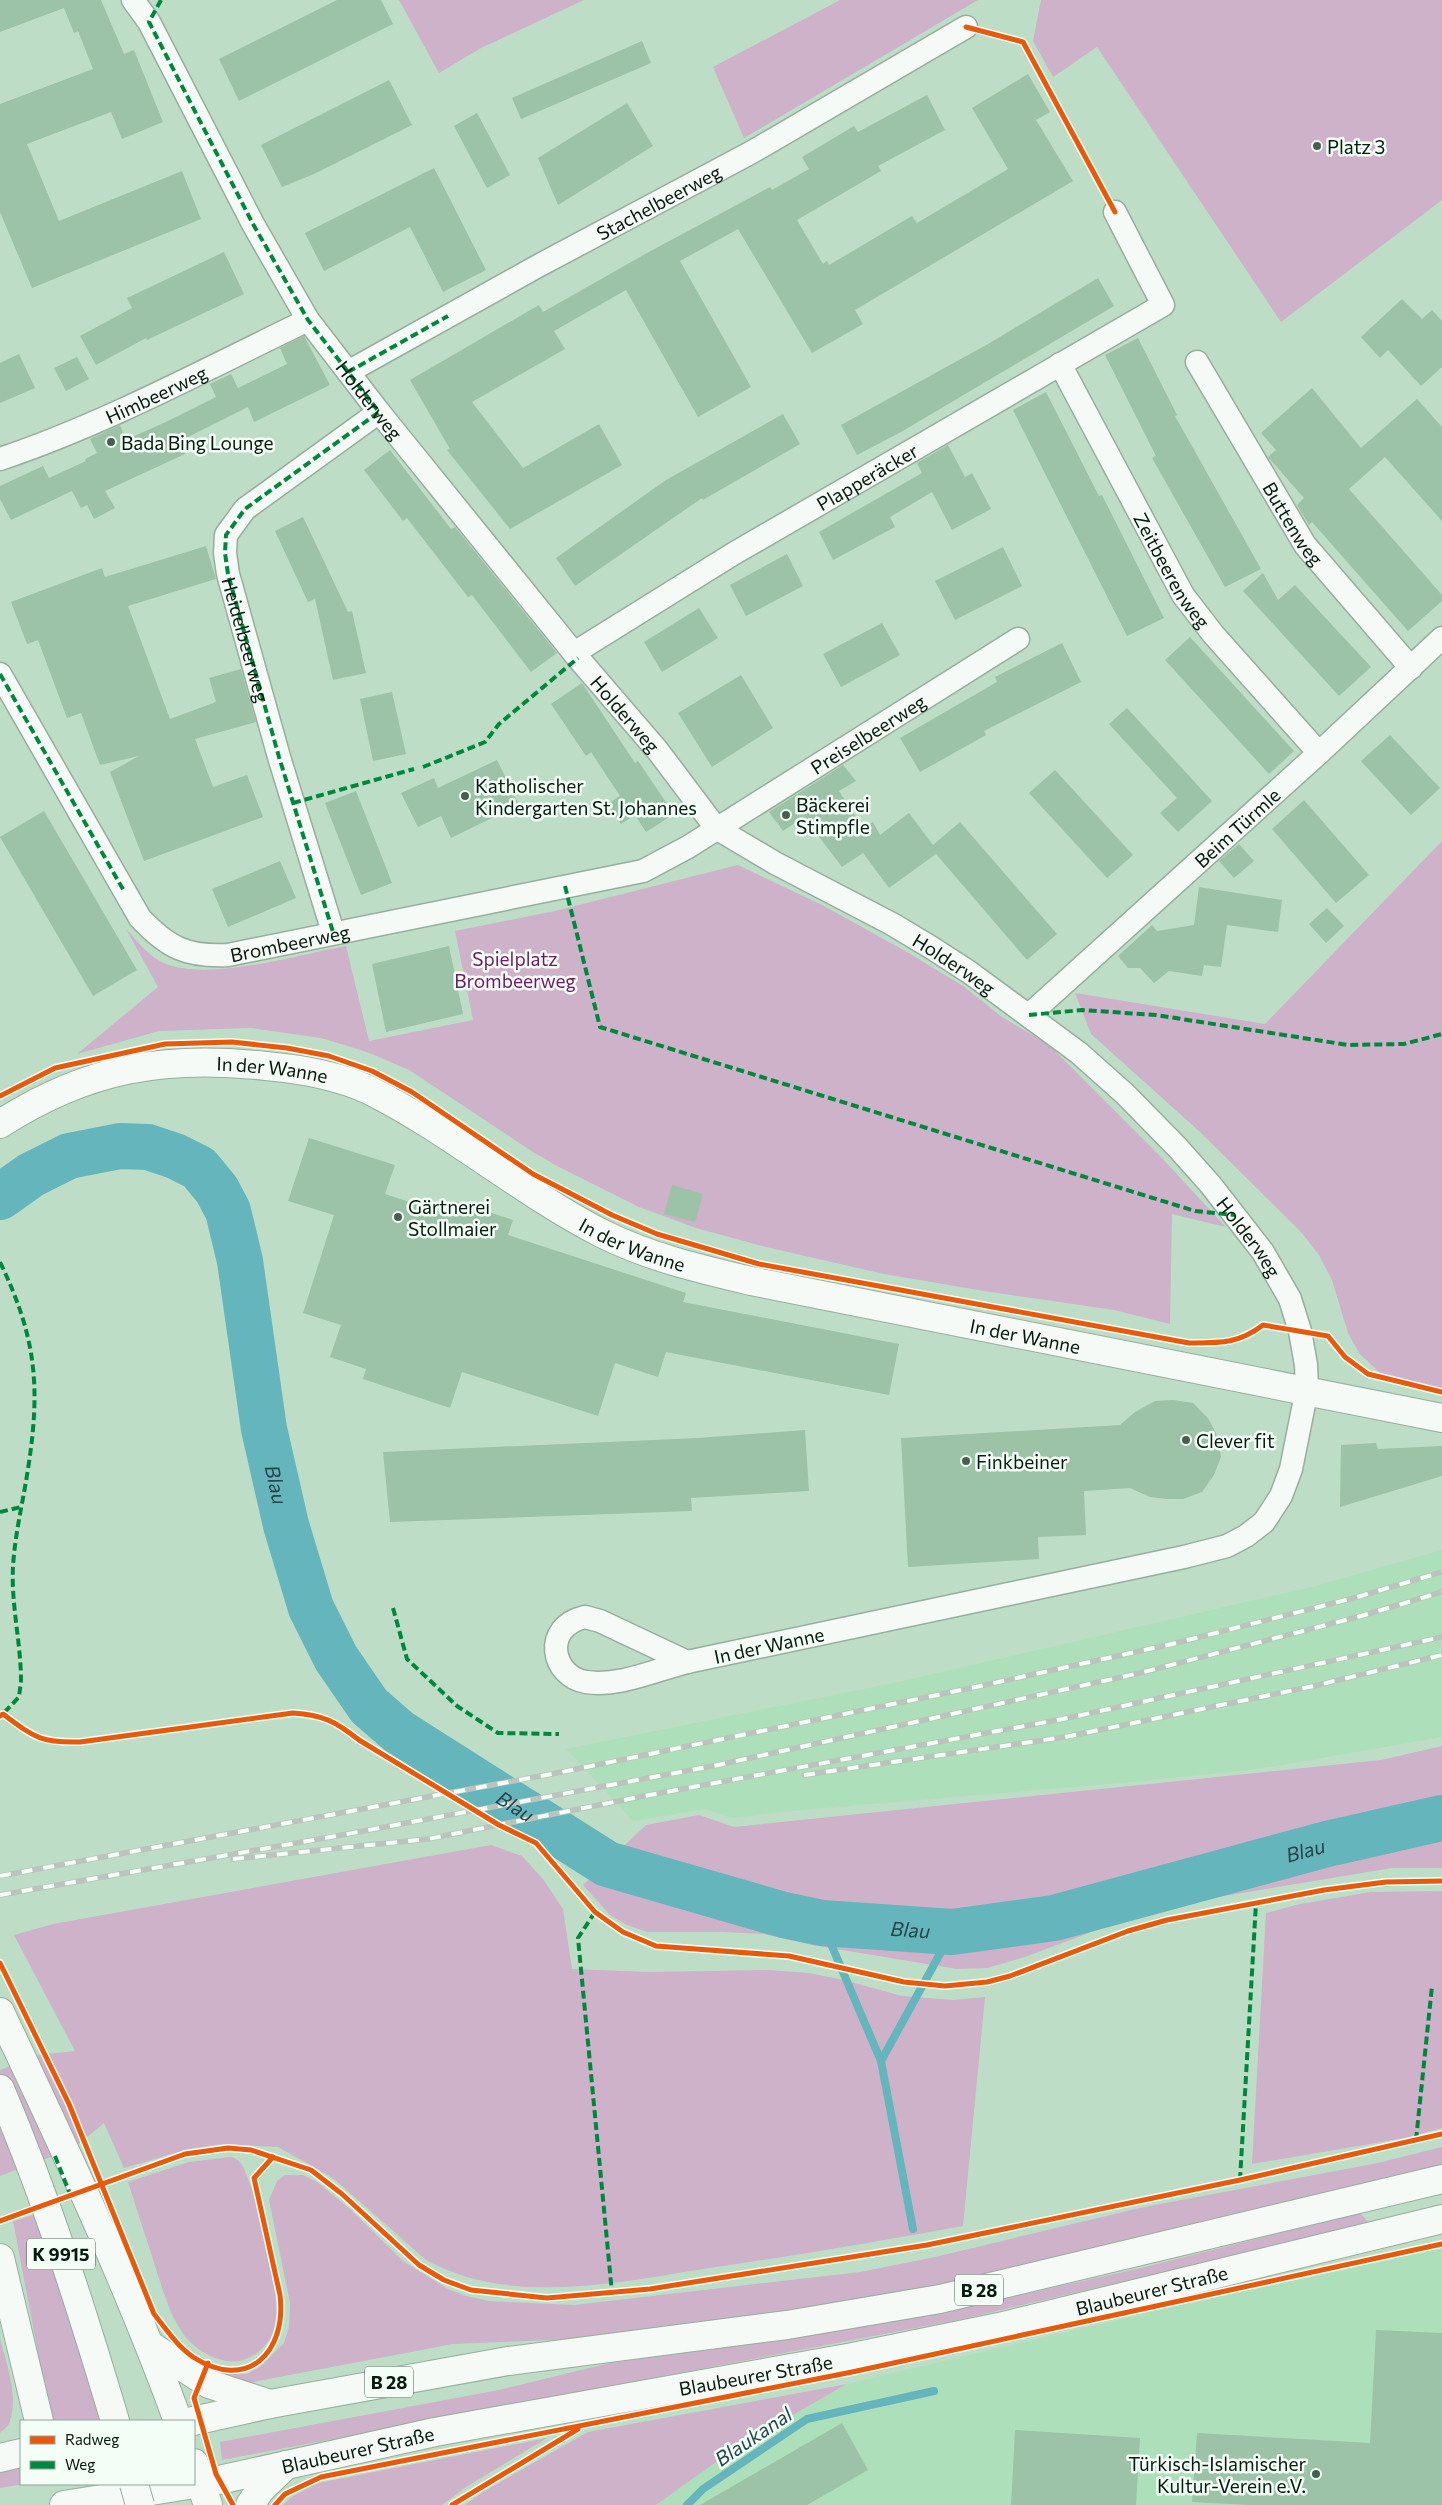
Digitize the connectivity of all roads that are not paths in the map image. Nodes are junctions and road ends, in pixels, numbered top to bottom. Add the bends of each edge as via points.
1 (133, 0) edge
2 (966, 28) dead end
3 (1115, 212) dead end
4 (308, 320) junction
5 (1197, 362) dead end
6 (1060, 364) junction
7 (348, 372) junction
8 (379, 412) junction
9 (0, 458) edge
10 (1442, 638) edge
11 (1018, 639) dead end
12 (574, 653) junction
13 (1411, 668) junction
14 (0, 674) edge
15 (1319, 753) junction
16 (716, 828) junction
17 (333, 932) junction
18 (1028, 1015) junction
19 (0, 1124) edge
20 (1307, 1389) junction
21 (1442, 1418) edge
22 (687, 1662) junction
23 (0, 2012) edge
24 (0, 2089) edge
25 (1442, 2180) edge
26 (1442, 2219) edge
27 (0, 2258) edge
28 (151, 2346) junction
29 (270, 2404) junction
30 (39, 2420) edge
31 (115, 2420) edge
32 (178, 2420) edge
33 (195, 2421) edge
34 (20, 2453) edge
35 (0, 2458) edge
36 (286, 2465) junction
37 (201, 2483) edge
38 (56, 2485) edge
39 (134, 2485) edge
40 (188, 2485) edge
41 (63, 2505) edge
42 (140, 2505) edge
43 (250, 2505) edge

1 - 4 street, Holderweg via 149,22
2 - 7 street, Stachelbeerweg via 752,152
3 - 6 street, Plapperäcker via 1163,305
4 - 7 street, Holderweg
4 - 9 street, Himbeerweg via 104,417
5 - 13 street, Buttenweg via 1305,545
6 - 12 street, Plapperäcker via 734,554
6 - 15 street, Zeitbeerenweg via 1183,595 1213,634
7 - 8 street, Holderweg
8 - 12 street, Holderweg
8 - 17 street, Heidelbeerweg via 245,509 226,535 228,574 279,757
10 - 13 street, Beim Türmle
11 - 16 street, Preiselbeerweg
12 - 16 street, Holderweg via 658,751
13 - 15 street, Beim Türmle
14 - 17 street, Brombeerweg via 140,918 158,938 182,951 204,956 228,955
15 - 18 street, Beim Türmle
16 - 17 street, Brombeerweg via 643,872
16 - 18 street, Holderweg via 892,924 969,972
18 - 20 street, Holderweg via 1079,1053 1171,1140 1263,1252 1290,1299 1300,1331
19 - 20 main road, In der Wanne via 64,1089 137,1066 214,1061 325,1075 367,1089 556,1207 604,1234 650,1254 760,1283
20 - 21 main road, In der Wanne
20 - 22 street, In der Wanne via 1291,1469 1280,1496 1264,1522 1227,1546
22 - 22 street, In der Wanne via 585,1617 565,1626 557,1638 555,1649 565,1668 583,1682 603,1684
23 - 28 main road via 48,2111
24 - 31 main road, K 9915 via 17,2129
25 - 29 main road, Blaubeurer Straße / B 28 via 940,2299 787,2325 508,2361
26 - 36 main road, Blaubeurer Straße / B 28 via 999,2327 445,2430
27 - 30 main road
28 - 29 main road via 210,2384
28 - 32 main road
29 - 33 main road, Blaubeurer Straße / B 28
34 - 35 main road
36 - 37 main road, Blaubeurer Straße / B 28
36 - 43 main road via 260,2490
38 - 41 main road
39 - 42 main road, bridge
40 - 41 main road, Blaubeurer Straße / B 28

